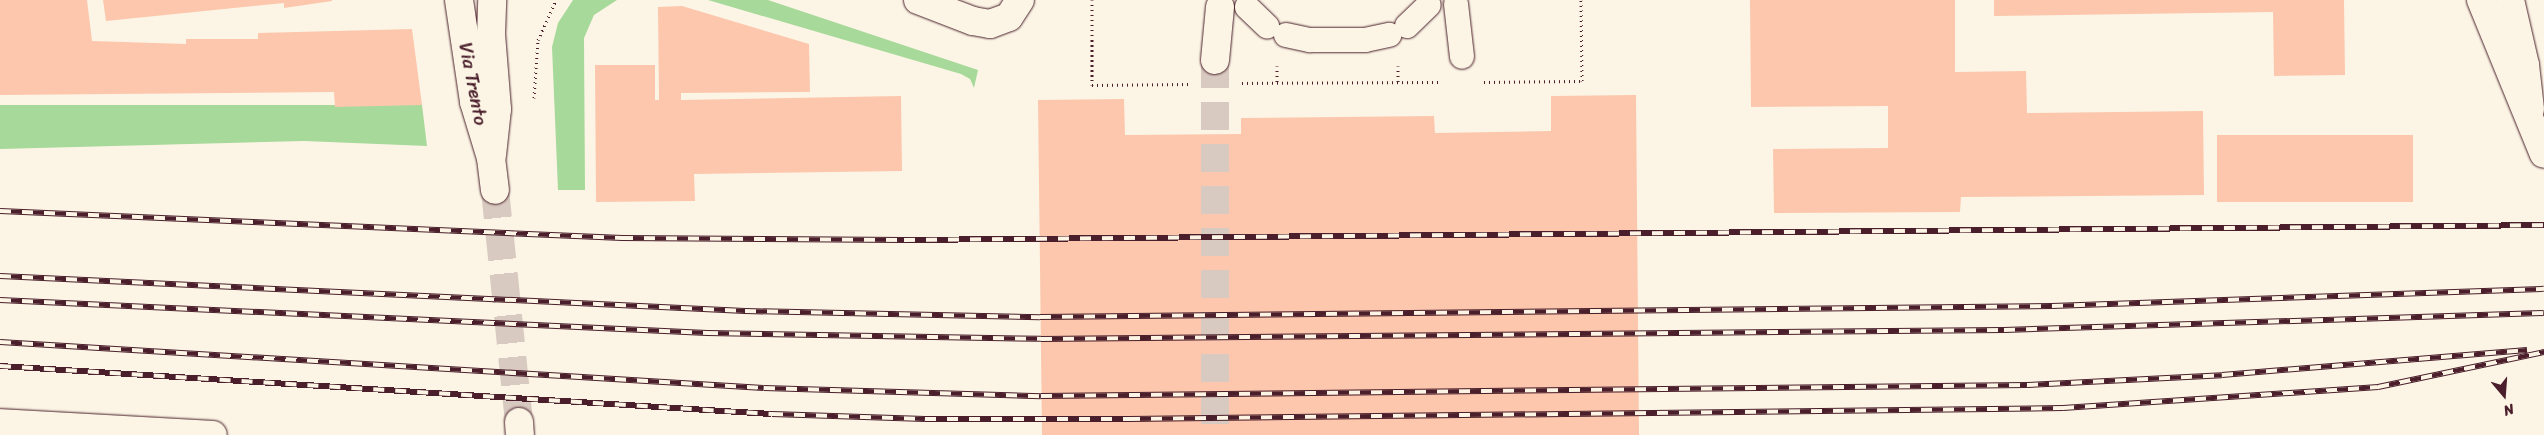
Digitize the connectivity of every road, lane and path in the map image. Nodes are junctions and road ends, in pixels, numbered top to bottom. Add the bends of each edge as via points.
1 (459, 0) edge
2 (492, 0) edge
3 (556, 0) edge
4 (918, 0) edge
5 (1020, 0) edge
6 (1092, 0) edge
7 (1581, 0) edge
8 (2481, 0) edge
9 (2510, 0) edge
10 (1456, 4) dead end
11 (1429, 5) dead end
12 (1220, 7) dead end
13 (1247, 7) dead end
14 (1462, 57) dead end
15 (1215, 60) tunnel mouth
16 (1447, 82) dead end
17 (1476, 82) dead end
18 (1199, 84) dead end
19 (1238, 84) dead end
20 (533, 100) dead end
21 (2544, 154) edge
22 (0, 423) edge
23 (213, 435) edge

1 - 2 street, Via Trento via 475,110 494,178 497,109 491,34
3 - 20 path via 538,40
4 - 5 street via 973,21 990,24 1008,17
6 - 18 path via 1092,85
7 - 17 path via 1582,81
8 - 21 street
9 - 21 street via 2532,119
10 - 14 lane
11 - 13 lane via 1395,37 1365,40 1280,38
12 - 15 street
16 - 19 path
22 - 23 street

